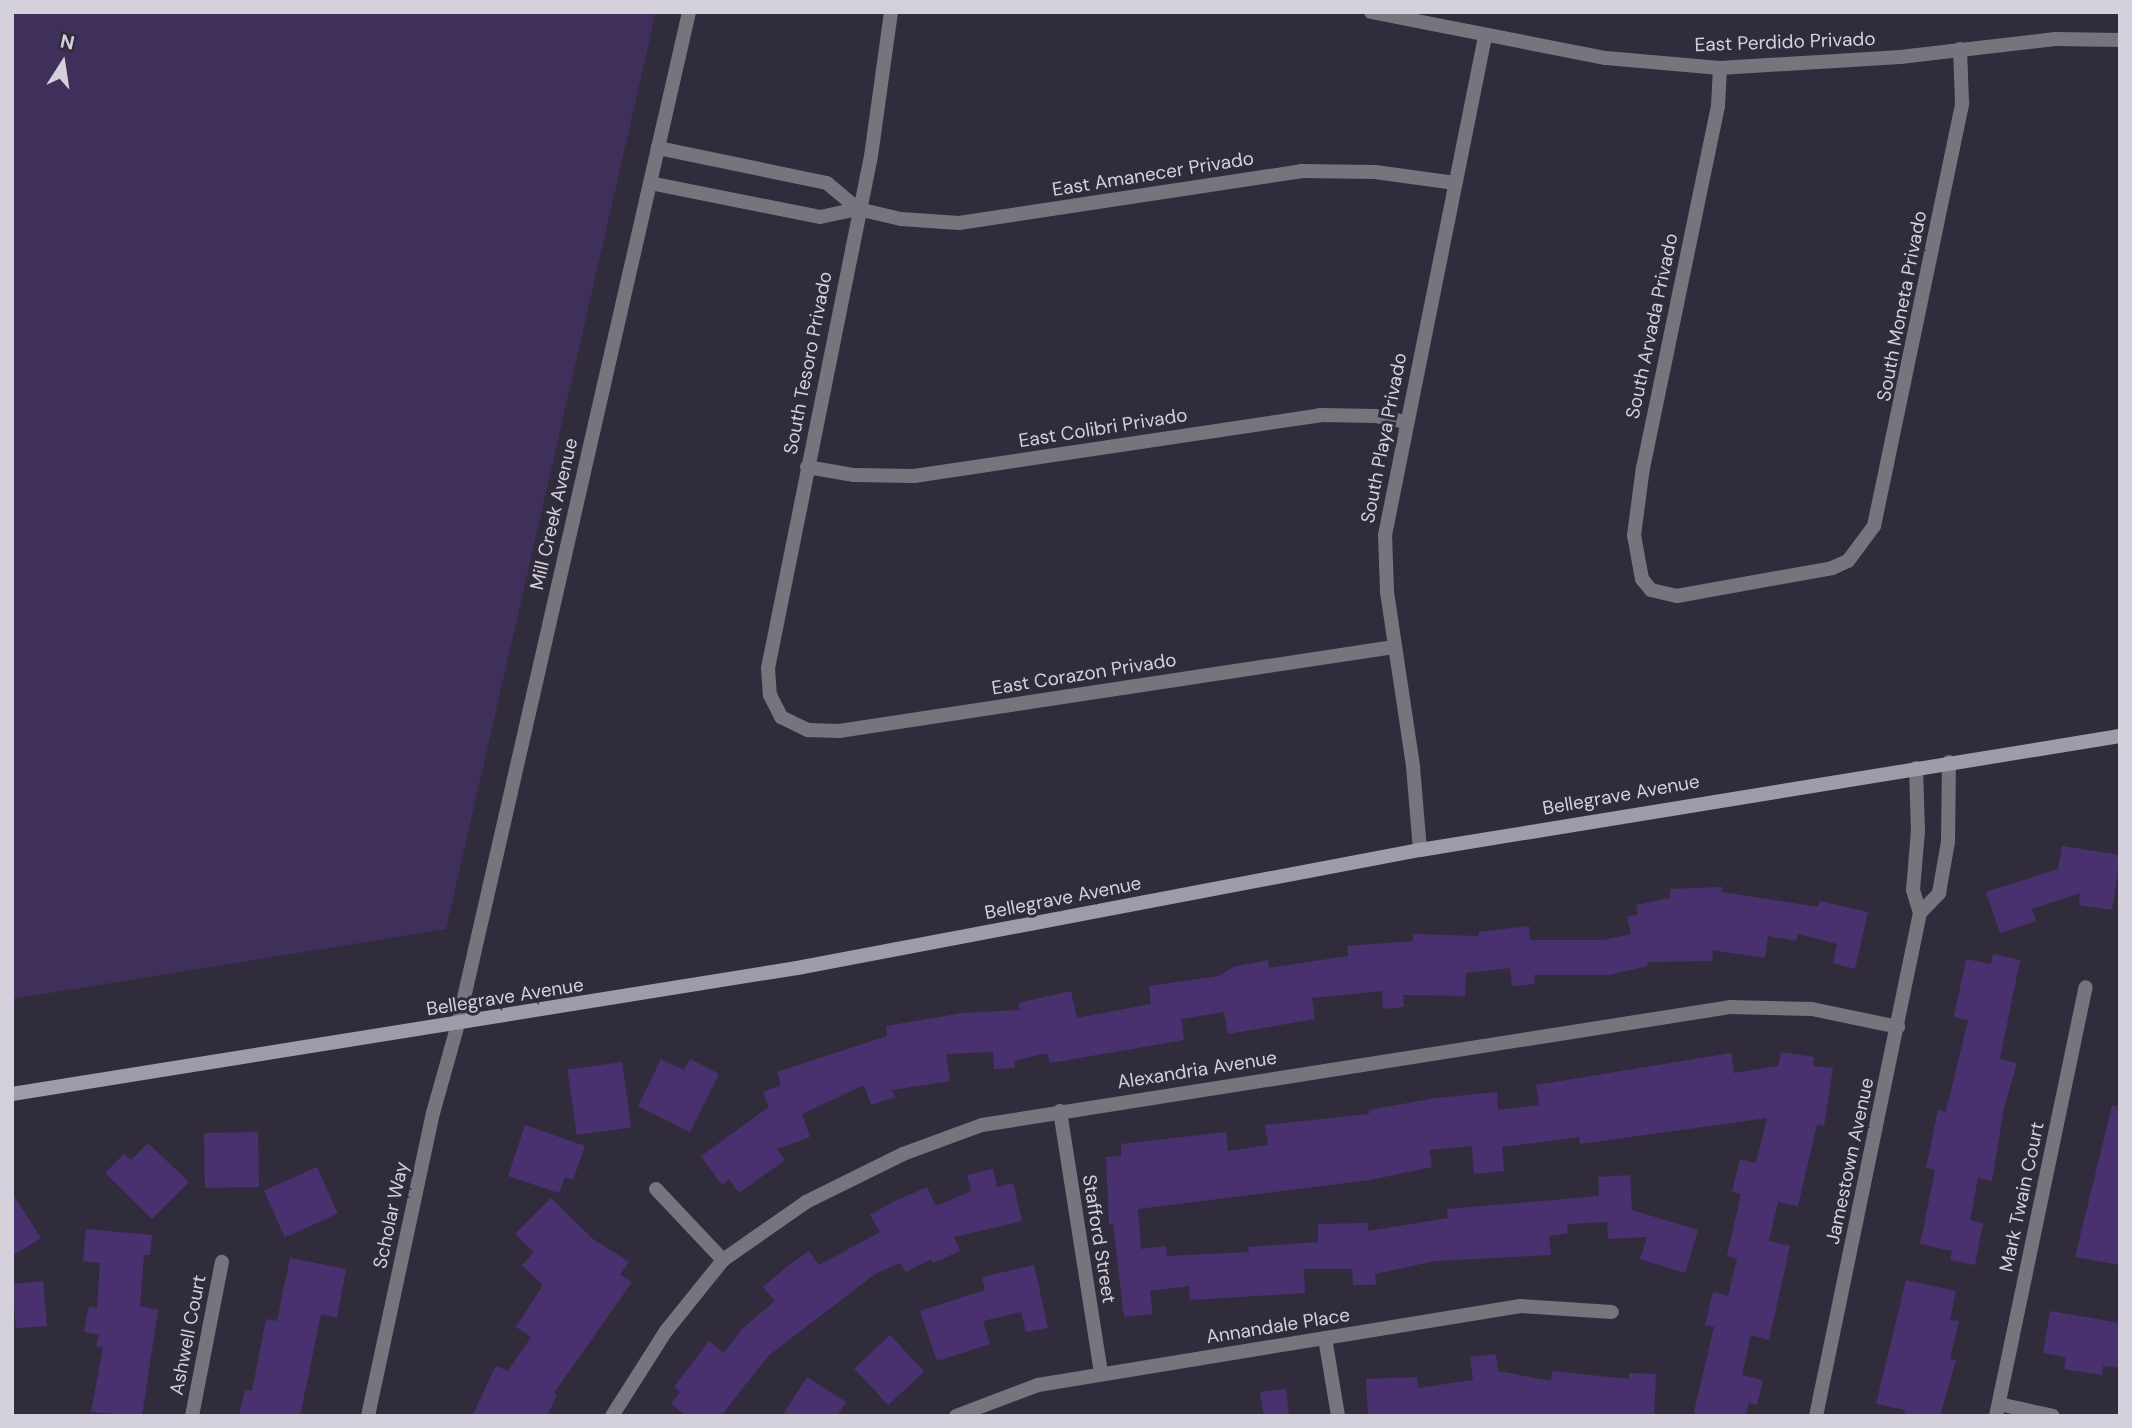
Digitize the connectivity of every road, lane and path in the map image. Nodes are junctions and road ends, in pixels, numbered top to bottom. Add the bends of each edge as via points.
1 (689, 12) edge
2 (891, 12) edge
3 (1371, 12) edge
4 (1485, 37) junction
5 (2120, 40) edge
6 (1960, 49) junction
7 (1720, 68) junction
8 (657, 149) junction
9 (650, 183) junction
10 (1455, 183) junction
11 (858, 209) junction
12 (1405, 422) junction
13 (807, 467) junction
14 (1651, 590) joint
15 (1394, 647) junction
16 (782, 717) joint
17 (2120, 736) edge
18 (1949, 762) junction
19 (1916, 768) junction
20 (1420, 850) junction
21 (1920, 913) junction
22 (2086, 987) dead end
23 (458, 1024) junction
24 (1898, 1027) junction
25 (12, 1094) edge
26 (1060, 1111) junction
27 (656, 1189) dead end
28 (723, 1260) junction
29 (222, 1262) dead end
30 (1612, 1312) dead end
31 (1325, 1338) junction
32 (1101, 1373) junction
33 (1997, 1410) edge
34 (192, 1416) edge
35 (368, 1416) edge
36 (612, 1416) edge
37 (956, 1416) edge
38 (1338, 1416) edge
39 (1816, 1416) edge
40 (2053, 1416) edge

1 - 8 street, Mill Creek Avenue
2 - 11 street, South Tesoro Privado via 876,127
3 - 4 street, East Perdido Privado
4 - 7 street, East Perdido Privado via 1606,58
4 - 10 street, South Playa Privado
5 - 6 street, East Perdido Privado via 2055,39
6 - 7 street, East Perdido Privado
6 - 14 street, South Moneta Privado via 1962,103 1874,526 1848,561 1813,572 1691,595
7 - 14 street, South Arvada Privado via 1718,106 1637,501 1634,551
8 - 9 street, Mill Creek Avenue
8 - 11 street, East Amanecer Privado via 827,183
9 - 11 street, East Amanecer Privado via 820,217
9 - 23 street, Mill Creek Avenue
10 - 11 street, East Amanecer Privado via 1375,172 1301,171 959,223 901,219
10 - 12 street, South Playa Privado
11 - 13 street, South Tesoro Privado
12 - 13 street, East Colibri Privado via 1375,416 1320,415 914,476 854,475
12 - 15 street, South Playa Privado via 1385,535
13 - 16 street, South Tesoro Privado via 768,668 770,695
15 - 16 street, East Corazon Privado via 839,731 808,730
15 - 20 street, South Playa Privado via 1413,766
17 - 18 main road, Bellegrave Avenue
18 - 19 main road, Bellegrave Avenue
18 - 21 street, Jamestown Avenue via 1951,826 1944,868 1939,893
19 - 20 main road, Bellegrave Avenue
19 - 21 street, Jamestown Avenue via 1918,831 1913,890
20 - 23 main road, Bellegrave Avenue via 797,968
21 - 24 street, Jamestown Avenue
22 - 33 street, Mark Twain Court
23 - 25 main road, Bellegrave Avenue
23 - 35 street, Scholar Way via 433,1113
24 - 26 street, Alexandria Avenue via 1812,1009 1730,1007
24 - 39 street, Jamestown Avenue
26 - 28 street, Alexandria Avenue via 982,1125 903,1154 806,1202
26 - 32 street, Stafford Street
27 - 28 street
28 - 36 street, Alexandria Avenue via 666,1331
29 - 34 street, Ashwell Court
30 - 31 street, Annandale Place via 1521,1306
31 - 32 street, Annandale Place
31 - 38 street
32 - 37 street, Annandale Place via 1038,1385
33 - 40 street

